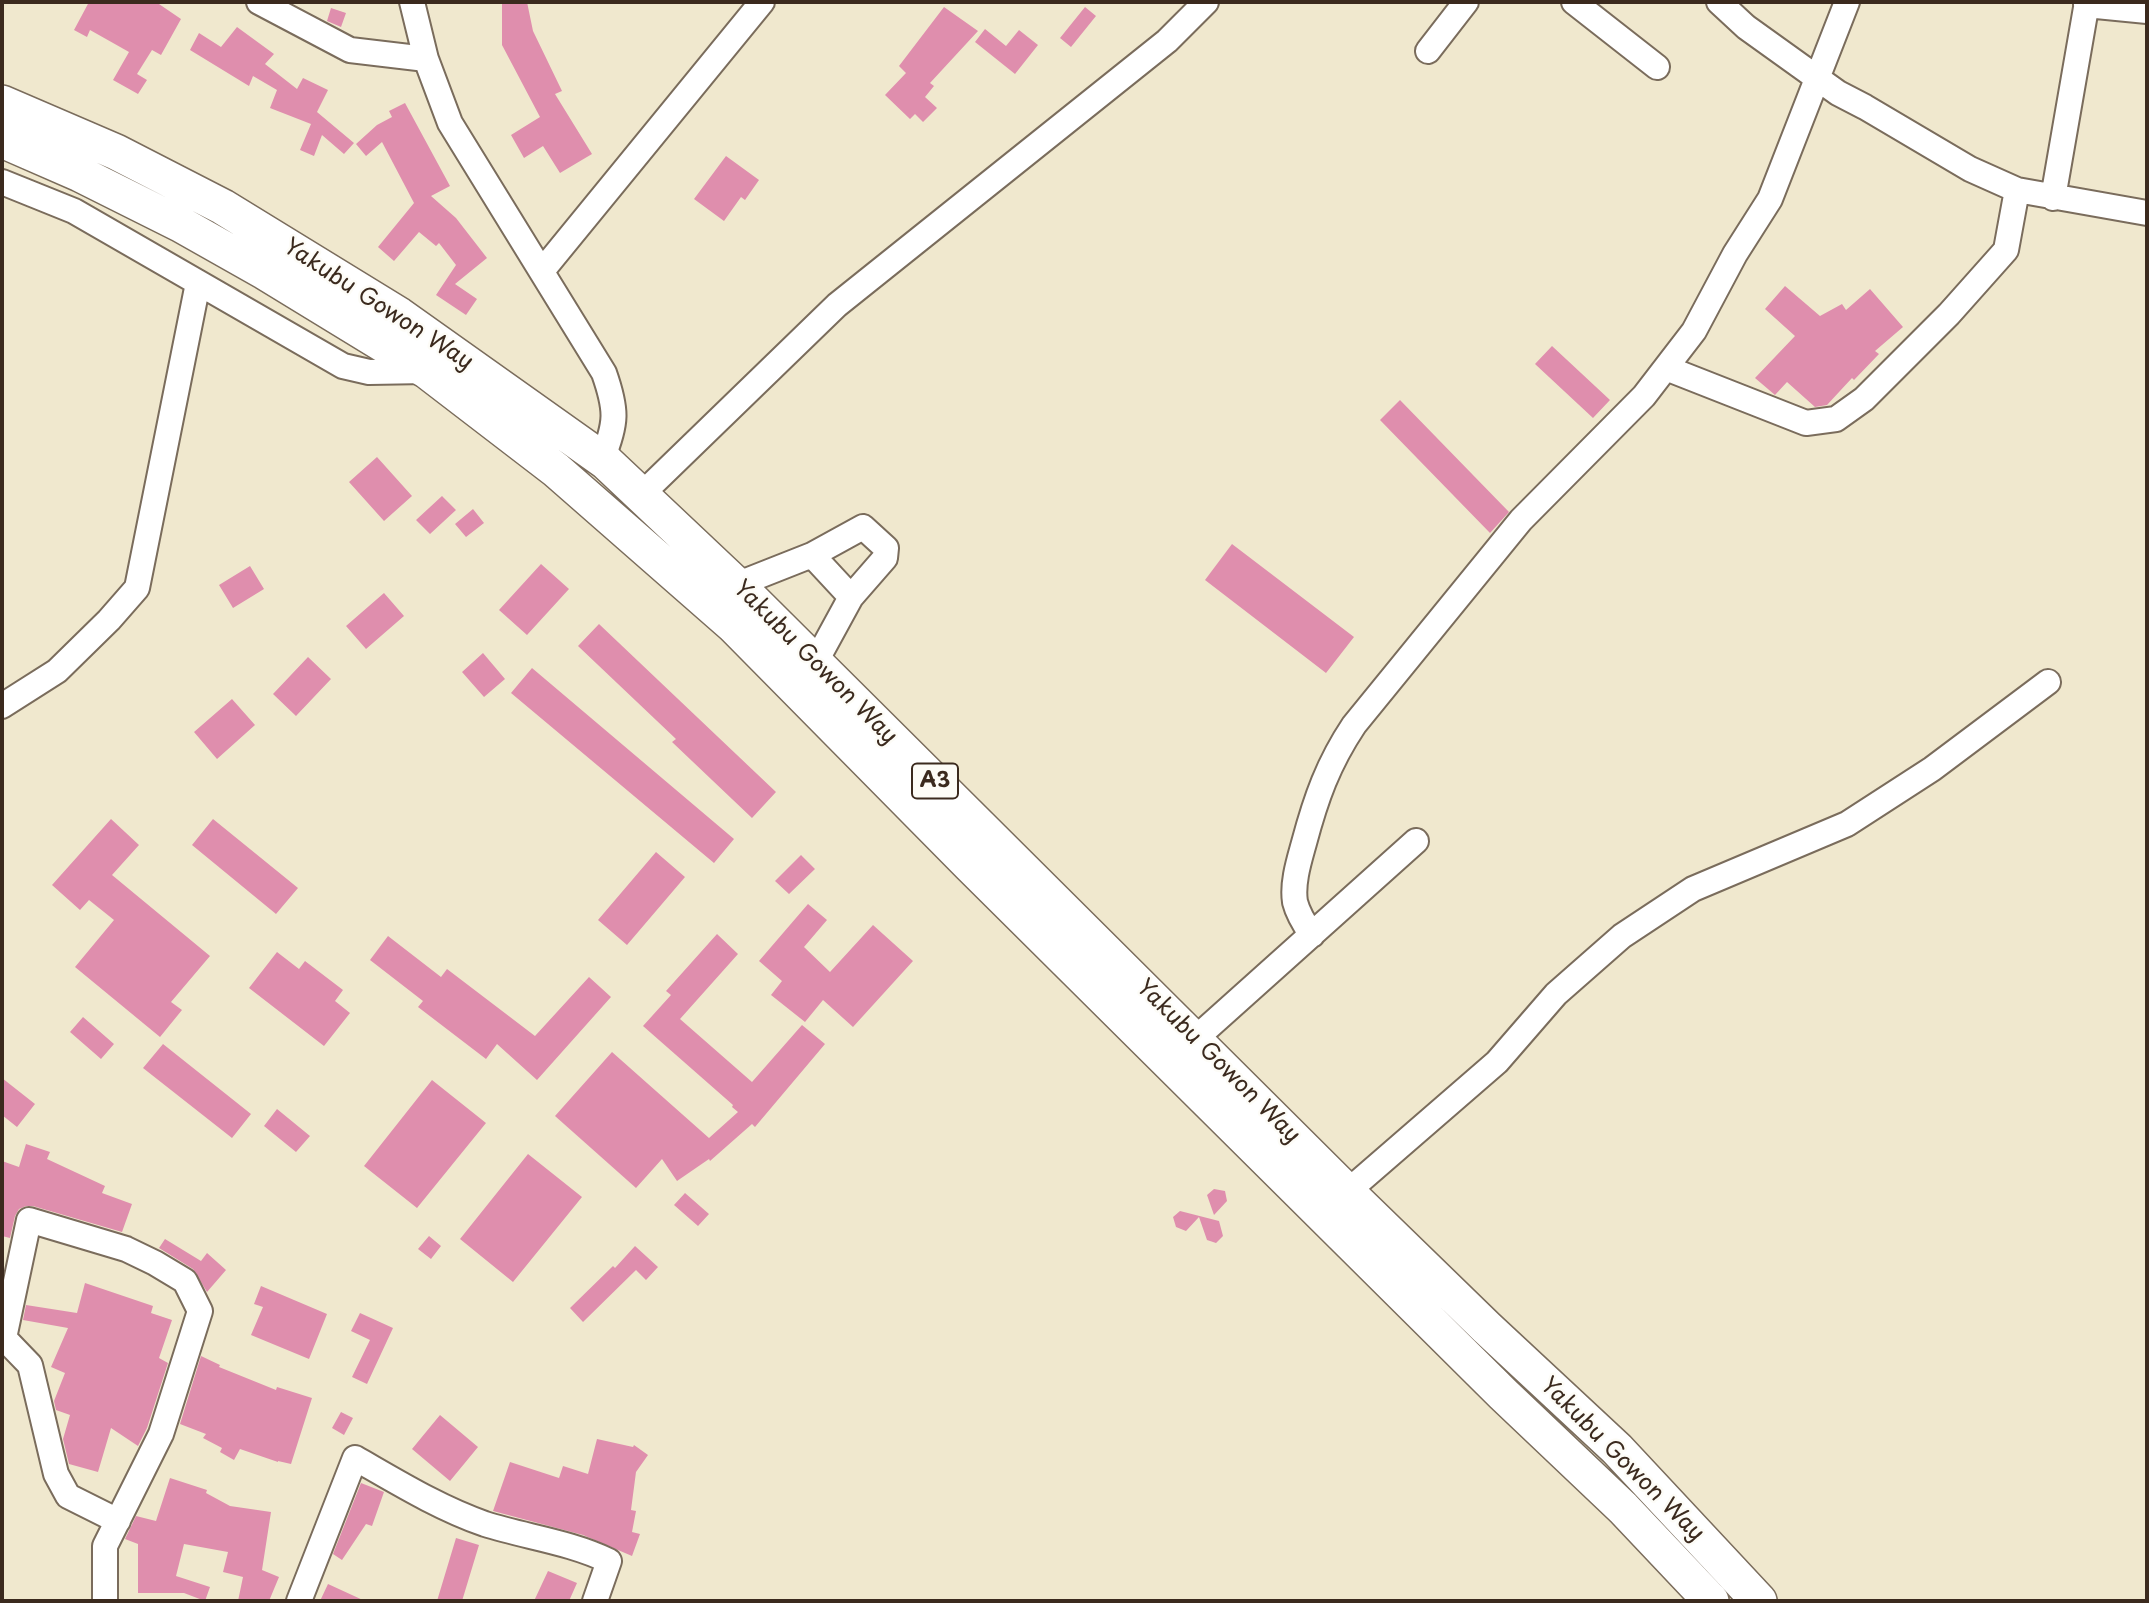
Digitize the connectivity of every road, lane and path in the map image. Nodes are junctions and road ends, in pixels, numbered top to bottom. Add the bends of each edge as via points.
1 (259, 2) edge
2 (412, 2) edge
3 (762, 2) edge
4 (1206, 2) edge
5 (1466, 2) edge
6 (1574, 2) edge
7 (1719, 2) edge
8 (1847, 2) edge
9 (2087, 4) edge
10 (2147, 10) edge
11 (1428, 51) dead end
12 (426, 59) junction
13 (1657, 67) dead end
14 (1816, 77) junction
15 (2, 103) edge
16 (2, 140) edge
17 (2, 182) edge
18 (2017, 190) junction
19 (2053, 198) junction
20 (2147, 213) edge
21 (542, 271) junction
22 (198, 283) junction
23 (1666, 368) junction
24 (427, 371) junction
25 (602, 459) junction
26 (642, 494) junction
27 (812, 555) junction
28 (736, 585) junction
29 (851, 597) junction
30 (815, 663) junction
31 (2048, 682) dead end
32 (2, 706) edge
33 (1416, 841) dead end
34 (1312, 935) junction
35 (1118, 963) junction
36 (1095, 989) junction
37 (1195, 1039) junction
38 (1348, 1192) junction
39 (3, 1338) edge
40 (118, 1521) junction
41 (105, 1601) edge
42 (299, 1601) edge
43 (595, 1601) edge
44 (1711, 1601) edge
45 (1759, 1601) edge

1 - 12 street via 351,50
2 - 12 street
3 - 21 street
4 - 26 street via 1167,41 837,305
5 - 11 street
6 - 13 street
7 - 14 street
8 - 14 street
9 - 10 street
9 - 19 street
12 - 21 street via 450,123
14 - 18 street via 1970,169
14 - 23 street via 1770,199 1694,331
15 - 25 highway, Yakubu Gowon Way / A3 via 116,152 234,214 399,315
16 - 24 highway, Yakubu Gowon Way / A3 via 180,224
17 - 22 street via 74,211
18 - 19 street
18 - 23 street via 2006,250 1864,399 1836,419 1805,423
19 - 20 street
21 - 25 street via 604,373 614,401 614,421
22 - 24 street via 343,366 369,372
22 - 32 street via 137,588 57,671
23 - 34 street via 1521,520 1335,753 1317,793 1296,872 1295,901
24 - 36 highway, Yakubu Gowon Way / A3 via 556,470 733,625
25 - 26 highway, Yakubu Gowon Way / A3
26 - 28 highway, Yakubu Gowon Way / A3
27 - 28 street
27 - 29 street
27 - 29 street via 863,527 886,548 885,558
28 - 30 highway, Yakubu Gowon Way / A3
29 - 30 street
30 - 35 highway, Yakubu Gowon Way / A3
31 - 38 street via 1932,769 1847,824 1693,889 1622,936 1556,994 1497,1062
33 - 34 street
34 - 37 street
35 - 36 highway
35 - 37 highway, Yakubu Gowon Way / A3
36 - 44 highway, Yakubu Gowon Way / A3 via 1623,1508
37 - 38 highway, Yakubu Gowon Way / A3
38 - 45 highway, Yakubu Gowon Way / A3 via 1617,1449
39 - 40 street via 30,1365 55,1474 68,1496
39 - 40 street via 29,1220 126,1249 185,1280 200,1311 160,1434
40 - 41 street via 106,1546
42 - 43 street via 355,1458 442,1507 609,1561

